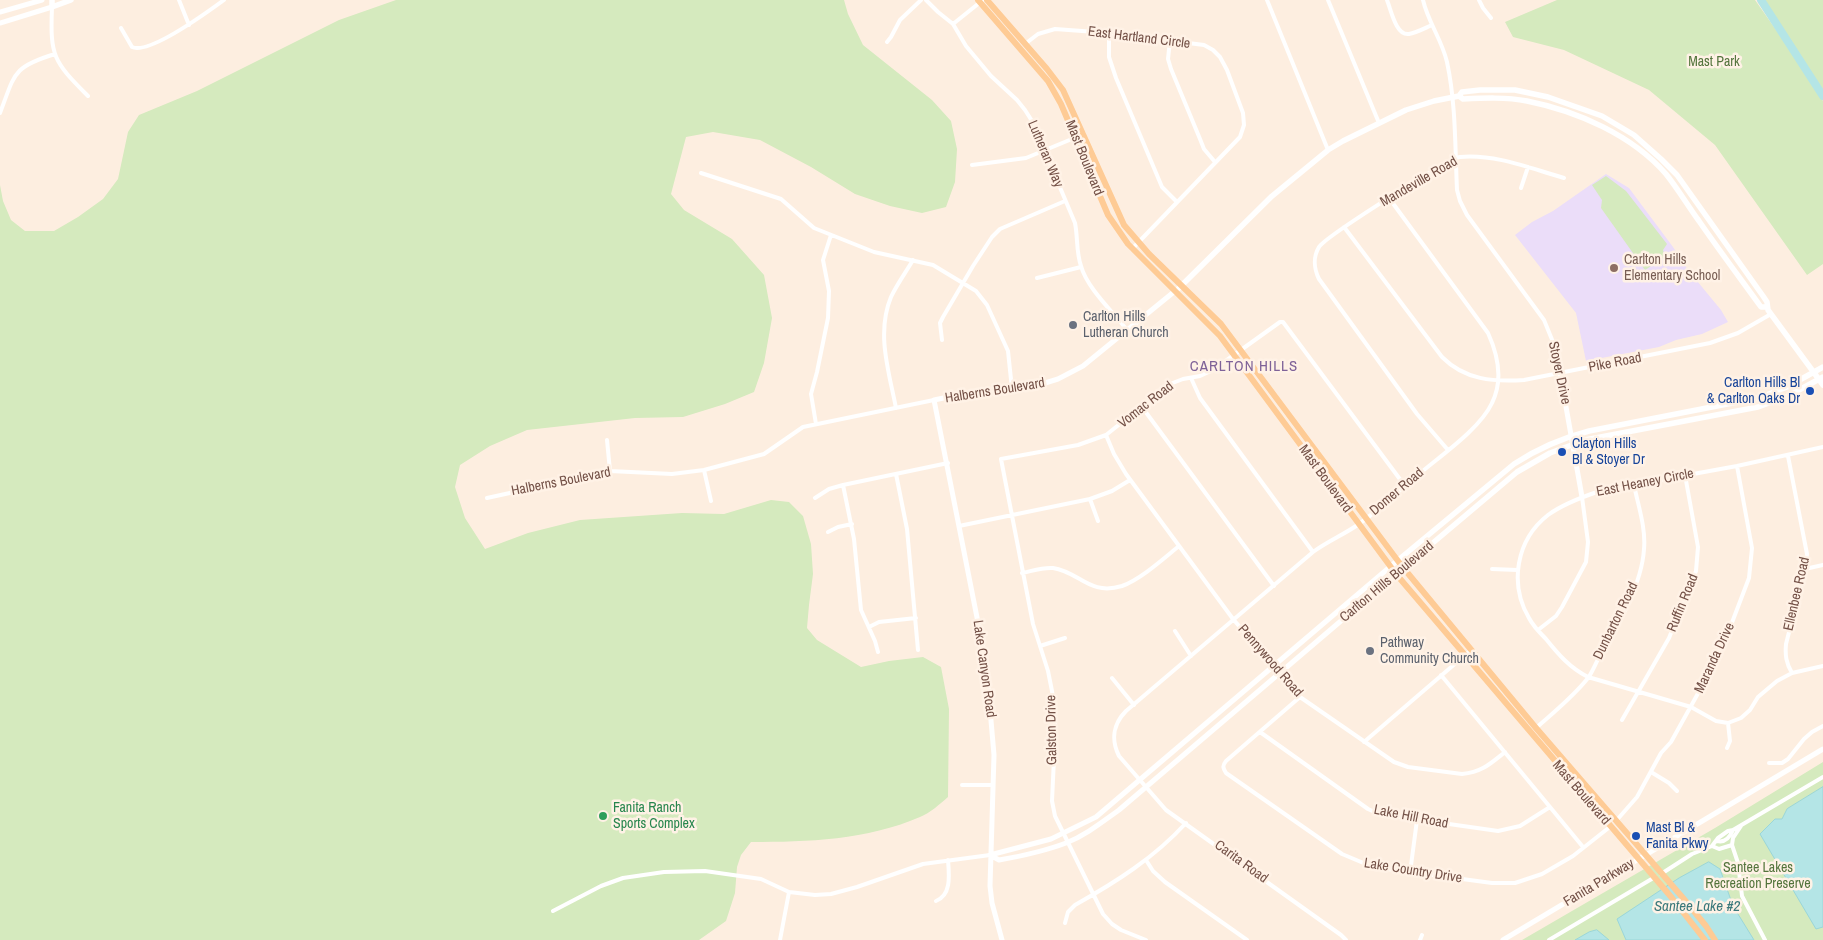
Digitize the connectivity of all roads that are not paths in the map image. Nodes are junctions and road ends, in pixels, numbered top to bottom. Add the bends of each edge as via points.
1 (42, 0) edge
2 (71, 0) edge
3 (179, 0) edge
4 (224, 0) edge
5 (921, 0) edge
6 (926, 0) edge
7 (988, 0) edge
8 (1267, 0) edge
9 (1328, 0) edge
10 (1387, 0) edge
11 (1423, 0) edge
12 (1479, 0) edge
13 (980, 1) edge
14 (52, 3) edge
15 (0, 12) edge
16 (1491, 18) dead end
17 (0, 23) edge
18 (953, 24) junction
19 (189, 25) junction
20 (1432, 25) junction
21 (121, 28) dead end
22 (1109, 33) junction
23 (1170, 40) junction
24 (887, 42) dead end
25 (1025, 44) junction
26 (1019, 48) junction
27 (55, 54) junction
28 (88, 96) dead end
29 (1455, 97) junction
30 (0, 113) edge
31 (1378, 123) junction
32 (1084, 134) junction
33 (1075, 138) junction
34 (1044, 150) junction
35 (1328, 150) junction
36 (1457, 157) junction
37 (1215, 162) junction
38 (972, 165) dead end
39 (1528, 167) junction
40 (702, 173) dead end
41 (1564, 178) dead end
42 (1521, 188) dead end
43 (1389, 198) junction
44 (1065, 201) junction
45 (1178, 202) junction
46 (1344, 227) junction
47 (831, 235) junction
48 (1138, 243) junction
49 (1132, 249) junction
50 (913, 260) junction
51 (1081, 267) junction
52 (1037, 278) dead end
53 (964, 283) junction
54 (1181, 285) junction
55 (1175, 291) junction
56 (1767, 307) junction
57 (1771, 314) junction
58 (1127, 330) junction
59 (942, 340) dead end
60 (1241, 349) junction
61 (1234, 355) junction
62 (1823, 367) edge
63 (1560, 373) junction
64 (1813, 373) junction
65 (1192, 378) junction
66 (1498, 380) junction
67 (1822, 380) edge
68 (1012, 389) junction
69 (934, 400) junction
70 (1142, 407) junction
71 (896, 408) junction
72 (816, 424) junction
73 (1106, 435) junction
74 (1571, 436) junction
75 (607, 440) dead end
76 (1573, 444) junction
77 (1823, 447) edge
78 (1448, 450) junction
79 (1788, 456) junction
80 (1001, 459) joint
81 (948, 463) junction
82 (1737, 466) junction
83 (704, 470) junction
84 (610, 471) junction
85 (896, 474) junction
86 (1685, 475) junction
87 (1130, 480) junction
88 (843, 485) junction
89 (1634, 485) junction
90 (1405, 486) junction
91 (1582, 497) junction
92 (487, 498) dead end
93 (815, 498) dead end
94 (1090, 499) junction
95 (711, 501) dead end
96 (1011, 515) junction
97 (1366, 518) junction
98 (1098, 521) dead end
99 (852, 524) junction
100 (1358, 524) junction
101 (960, 526) junction
102 (828, 532) dead end
103 (1179, 546) junction
104 (1313, 552) junction
105 (1398, 561) junction
106 (1823, 565) edge
107 (1391, 566) junction
108 (1404, 568) junction
109 (1492, 569) dead end
110 (1805, 569) junction
111 (1517, 570) junction
112 (1022, 572) junction
113 (1396, 574) junction
114 (1274, 586) junction
115 (916, 618) junction
116 (1233, 620) junction
117 (869, 627) junction
118 (1538, 630) junction
119 (1175, 631) dead end
120 (1065, 638) dead end
121 (1040, 646) junction
122 (918, 650) dead end
123 (1471, 650) junction
124 (878, 652) dead end
125 (1465, 655) junction
126 (1191, 656) junction
127 (1823, 666) edge
128 (1274, 667) junction
129 (1280, 673) junction
130 (1792, 673) junction
131 (1441, 675) junction
132 (1112, 678) dead end
133 (1588, 678) junction
134 (1639, 692) junction
135 (1300, 697) junction
136 (1134, 705) junction
137 (1691, 707) junction
138 (1622, 720) dead end
139 (1728, 723) junction
140 (1823, 726) edge
141 (1536, 728) junction
142 (1260, 732) junction
143 (1530, 733) junction
144 (1364, 742) junction
145 (1727, 748) dead end
146 (1823, 749) edge
147 (1505, 752) junction
148 (1769, 764) dead end
149 (1651, 772) junction
150 (1823, 777) edge
151 (1140, 780) junction
152 (962, 785) dead end
153 (993, 785) junction
154 (1146, 787) junction
155 (1676, 791) dead end
156 (1550, 807) junction
157 (1417, 820) junction
158 (1616, 821) junction
159 (1186, 823) junction
160 (1742, 824) junction
161 (1610, 826) junction
162 (1064, 834) junction
163 (1068, 842) junction
164 (1732, 845) junction
165 (1584, 846) junction
166 (1712, 846) junction
167 (1645, 854) junction
168 (990, 855) junction
169 (1638, 859) junction
170 (948, 860) junction
171 (1146, 860) junction
172 (1410, 873) junction
173 (789, 892) junction
174 (1093, 895) junction
175 (936, 901) dead end
176 (554, 911) dead end
177 (1065, 924) dead end
178 (1422, 935) dead end
179 (780, 940) edge
180 (1002, 940) edge
181 (1146, 940) edge
182 (1247, 940) edge
183 (1346, 940) edge
184 (1420, 940) edge
185 (1504, 940) edge
186 (1549, 940) edge
187 (1705, 940) edge
188 (1715, 940) edge
189 (1765, 940) edge

1 - 15 street
2 - 14 main road
3 - 19 street
4 - 19 street
5 - 24 street via 900,20
6 - 18 street, Lutheran Way
7 - 25 main road, Mast Boulevard
8 - 35 street
9 - 31 street
10 - 20 street via 1398,29 1403,33 1409,34
11 - 20 street, Stoyer Drive
12 - 16 street
13 - 18 street
13 - 26 main road, Mast Boulevard
14 - 17 street
14 - 27 street via 51,38
18 - 34 street, Lutheran Way via 967,48 1025,110
19 - 21 street via 138,49
20 - 29 street, Stoyer Drive via 1446,60
22 - 23 street, East Hartland Circle
22 - 25 street, East Hartland Circle via 1055,29 1038,34
22 - 45 street via 1109,58 1116,78 1162,186
23 - 37 street via 1168,59 1171,69 1204,149
23 - 37 street, East Hartland Circle via 1213,50 1224,62 1243,113 1244,125 1238,140
25 - 26 street, East Hartland Circle
25 - 32 main road, Mast Boulevard via 1063,90
26 - 33 main road, Mast Boulevard via 1048,82
27 - 28 street via 64,72
27 - 30 street via 30,62 19,71
29 - 31 main road, Halberns Boulevard via 1412,108
29 - 36 street, Stoyer Drive
29 - 56 main road via 1526,101 1553,108 1593,122 1647,155 1667,176 1761,307
29 - 56 main road, Halberns Boulevard via 1462,92 1480,90 1515,90 1540,95 1602,116 1634,135 1677,175 1763,296
31 - 35 main road, Halberns Boulevard
32 - 33 street
32 - 48 main road, Mast Boulevard via 1115,208
33 - 34 street
33 - 49 main road, Mast Boulevard via 1108,215
34 - 38 street via 1026,158
34 - 44 street, Lutheran Way
35 - 54 main road, Halberns Boulevard via 1272,196
36 - 39 street, Mandeville Road via 1500,158
36 - 43 street, Mandeville Road
36 - 63 street, Stoyer Drive via 1457,190 1462,207 1544,320
37 - 45 street, East Hartland Circle
39 - 41 street, Mandeville Road
39 - 42 street
40 - 47 street via 781,199 814,228
43 - 46 street, Mandeville Road
43 - 66 street, Domer Road via 1488,333 1496,356
44 - 51 street, Lutheran Way via 1075,223
44 - 53 street via 1000,229
45 - 48 street, East Hartland Circle
46 - 66 street, Pike Road via 1442,358 1470,376
46 - 78 street, Mandeville Road via 1325,239 1317,251 1318,279 1417,414
47 - 50 street via 874,252
47 - 72 street via 823,260 828,318 811,394
48 - 49 street, East Hartland Circle
48 - 54 main road, Mast Boulevard
49 - 55 main road, Mast Boulevard
50 - 53 street via 933,265
50 - 71 street via 891,297 884,326 883,341
51 - 52 street
51 - 58 street, Lutheran Way
53 - 59 street via 940,323
53 - 68 street via 982,297 1006,345
54 - 55 main road, Halberns Boulevard
54 - 60 main road, Mast Boulevard via 1221,324
55 - 58 street, Halberns Boulevard
55 - 61 main road, Mast Boulevard
56 - 57 main road, Halberns Boulevard
57 - 63 street, Pike Road via 1738,333 1714,342
57 - 64 main road, Halberns Boulevard
58 - 68 street, Halberns Boulevard via 1067,375 1037,387
60 - 61 street, Vomac Road
60 - 90 street, Vomac Road via 1278,323 1286,324
60 - 97 main road, Mast Boulevard
61 - 65 street, Vomac Road via 1209,373
61 - 100 main road, Mast Boulevard
62 - 64 main road, Carlton Hills Boulevard
63 - 66 street, Pike Road via 1524,380
63 - 74 street, Stoyer Drive
64 - 67 main road, Halberns Boulevard
64 - 74 main road, Carlton Hills Boulevard via 1758,398
65 - 70 street, Vomac Road via 1170,384
65 - 104 street via 1200,398
66 - 78 street, Domer Road via 1495,396 1485,416
67 - 76 main road, Carlton Hills Boulevard via 1782,399 1752,408
68 - 69 street, Halberns Boulevard via 977,391
69 - 71 street, Halberns Boulevard
69 - 81 street, Lake Canyon Road
70 - 73 street, Vomac Road
70 - 114 street
71 - 72 street, Halberns Boulevard
72 - 83 street, Halberns Boulevard via 803,427 762,454
73 - 80 street, Vomac Road via 1078,445
73 - 87 street, Pennywood Road
74 - 76 street, Stoyer Drive
74 - 105 main road, Carlton Hills Boulevard via 1535,450 1514,464
75 - 84 street
76 - 91 street, Stoyer Drive
76 - 108 main road, Carlton Hills Boulevard via 1550,452 1517,472
77 - 79 street, East Heaney Circle
78 - 90 street, Domer Road
79 - 82 street, East Heaney Circle
79 - 110 street, Ellenbee Road via 1806,549
80 - 96 street, Galston Drive
81 - 85 street
81 - 101 street, Lake Canyon Road
82 - 86 street, East Heaney Circle
82 - 137 street, Maranda Drive via 1752,548 1751,572 1728,633
83 - 84 street, Halberns Boulevard via 672,474
83 - 95 street
84 - 92 street, Halberns Boulevard
85 - 88 street
85 - 115 street via 907,529
86 - 89 street, East Heaney Circle
86 - 134 street, Ruffin Road via 1698,547 1696,570 1671,633
87 - 94 street
87 - 103 street, Pennywood Road
88 - 93 street
88 - 99 street
89 - 91 street, East Heaney Circle
89 - 133 street, Dunbarton Road via 1644,535 1642,566 1615,629
90 - 97 street, Domer Road
91 - 111 street, East Heaney Circle via 1554,511 1539,523 1524,545
91 - 118 street, Stoyer Drive via 1588,542 1586,562 1556,616
94 - 96 street
94 - 98 street
96 - 101 street
96 - 112 street, Galston Drive
97 - 100 street, Domer Road
97 - 105 main road, Mast Boulevard
99 - 102 street
99 - 117 street via 861,610
100 - 104 street, Domer Road
100 - 107 main road, Mast Boulevard
101 - 153 street, Lake Canyon Road via 986,662 994,755
103 - 112 street via 1132,581 1117,587 1090,586 1052,568
103 - 116 street, Pennywood Road
104 - 114 street, Domer Road
105 - 107 main road, Carlton Hills Boulevard
105 - 108 main road, Mast Boulevard
106 - 110 street
107 - 113 main road, Mast Boulevard
107 - 128 street, Carlton Hills Boulevard
108 - 113 main road, Carlton Hills Boulevard
108 - 123 main road, Mast Boulevard
109 - 111 street
110 - 130 street, Ellenbee Road via 1786,644 1785,656
111 - 118 street, East Heaney Circle via 1522,602
112 - 121 street, Galston Drive
113 - 125 main road, Mast Boulevard
113 - 129 street, Carlton Hills Boulevard
114 - 116 street, Domer Road
115 - 117 street via 879,622
115 - 122 street
116 - 126 street, Domer Road
116 - 128 street, Pennywood Road
117 - 124 street
118 - 133 street, East Heaney Circle via 1565,662
119 - 126 street
120 - 121 street
121 - 162 street, Galston Drive via 1048,671 1054,711 1053,806
123 - 125 street
123 - 141 main road, Mast Boulevard
125 - 131 street
125 - 143 main road, Mast Boulevard
126 - 136 street, Domer Road
127 - 130 street
128 - 129 street, Pennywood Road
128 - 151 street, Carlton Hills Boulevard
129 - 135 street, Pennywood Road
129 - 154 street, Carlton Hills Boulevard
130 - 139 street via 1777,680 1741,718
131 - 144 street
131 - 147 street
132 - 136 street
133 - 134 street, East Heaney Circle
133 - 141 street, Dunbarton Road
134 - 137 street, East Heaney Circle
134 - 138 street, Ruffin Road
135 - 142 street
135 - 144 street, Pennywood Road
136 - 151 street, Domer Road via 1118,722 1114,738 1119,756
137 - 139 street, East Heaney Circle via 1716,721
137 - 149 street, Maranda Drive
139 - 145 street via 1730,741
140 - 148 street via 1804,740 1788,759
141 - 143 street, Dunbarton Road
141 - 158 main road, Mast Boulevard
142 - 157 street, Lake Hill Road via 1368,809
142 - 172 street, Lake Country Drive via 1226,761 1223,765 1226,773 1351,859 1373,867
143 - 161 main road, Mast Boulevard
144 - 147 street, Pennywood Road via 1402,766 1462,774 1480,772
146 - 167 street, Fanita Parkway
147 - 156 street
149 - 155 street via 1670,783
149 - 158 street, Maranda Drive via 1637,797
150 - 160 street
151 - 154 street, Carita Road
151 - 162 street, Carlton Hills Boulevard via 1096,817
152 - 153 street
153 - 168 street, Lake Canyon Road
154 - 159 street, Carita Road via 1166,810
154 - 163 street, Carlton Hills Boulevard via 1119,810
156 - 157 street, Lake Hill Road via 1520,826 1498,831
156 - 165 street
157 - 172 street
158 - 161 street, Maranda Drive
158 - 167 main road, Mast Boulevard
159 - 171 street
159 - 183 street, Carita Road
160 - 164 street
160 - 166 street via 1718,838
161 - 165 street, Lake Country Drive
161 - 169 main road, Mast Boulevard
162 - 163 street, Galston Drive
162 - 168 street, Carlton Hills Boulevard
163 - 168 street, Carlton Hills Boulevard via 999,860
163 - 174 street, Galston Drive
164 - 166 street via 1719,849
164 - 189 street via 1742,896
165 - 172 street, Lake Country Drive via 1542,874 1515,882 1492,883
166 - 186 street via 1692,854
167 - 169 street, Fanita Parkway
167 - 188 main road, Mast Boulevard
168 - 170 street, Carlton Hills Boulevard
168 - 180 street, Lake Canyon Road via 992,903
169 - 185 street, Fanita Parkway
169 - 187 main road, Mast Boulevard
170 - 173 street, Carlton Hills Boulevard via 923,864 831,894
170 - 175 street via 950,879 945,894
171 - 174 street
171 - 182 street via 1165,882
173 - 176 street, Carlton Hills Boulevard via 761,879 705,871 664,872 623,878
173 - 179 street
174 - 177 street via 1068,912
174 - 181 street, Galston Drive via 1112,924
178 - 184 street

